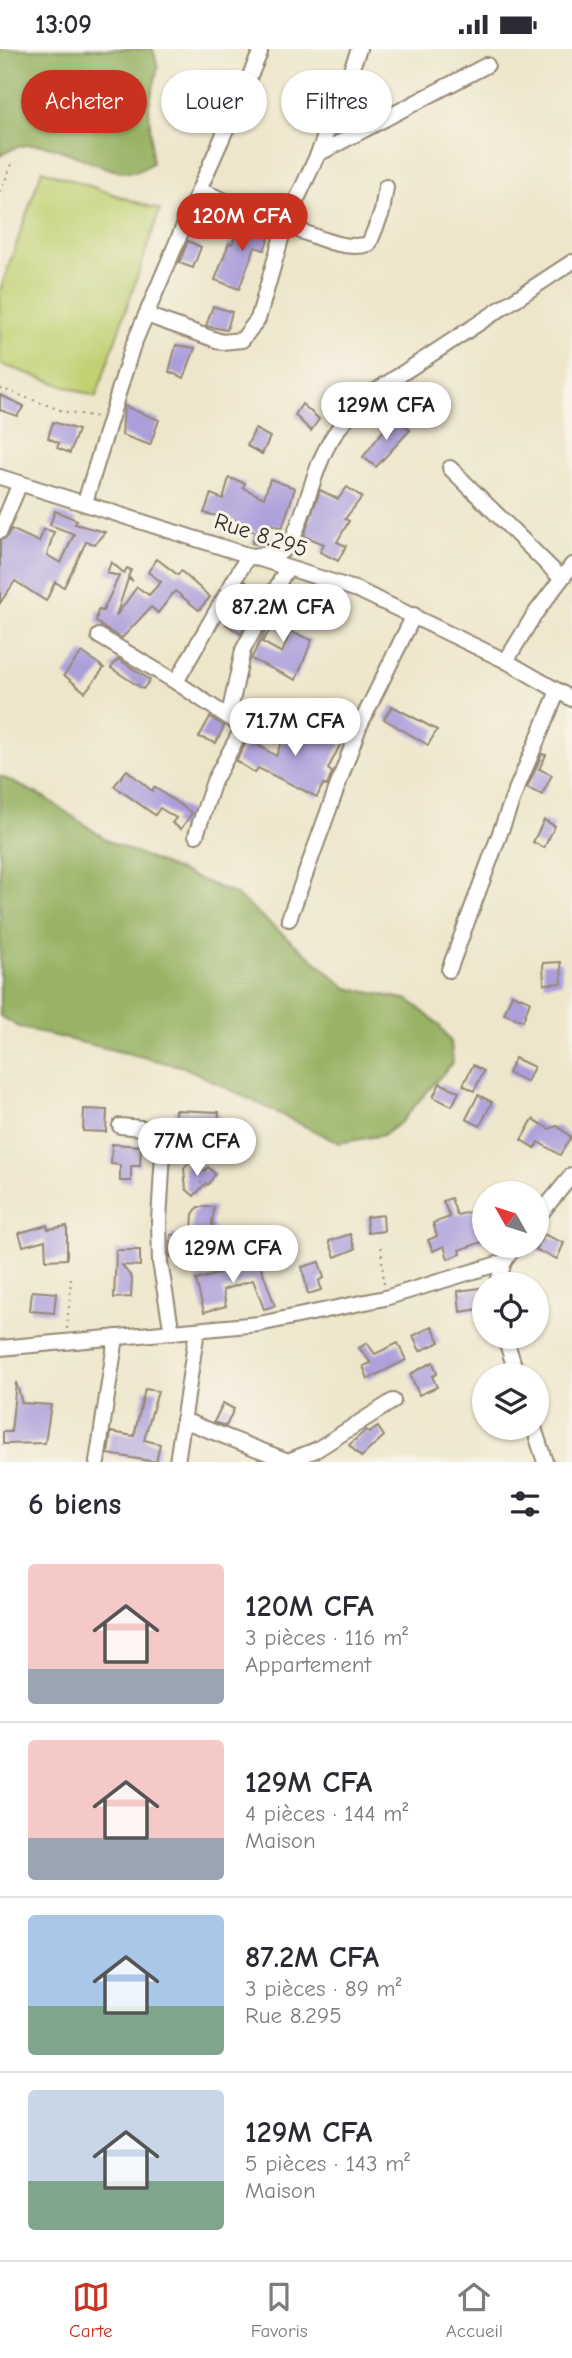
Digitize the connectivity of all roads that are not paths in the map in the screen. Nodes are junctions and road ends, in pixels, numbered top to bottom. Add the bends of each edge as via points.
1 (359, 49) edge
2 (260, 53) dead end
3 (487, 65) dead end
4 (318, 154) junction
5 (386, 187) dead end
6 (198, 190) junction
7 (285, 225) junction
8 (572, 262) edge
9 (146, 315) junction
10 (450, 468) dead end
11 (0, 477) edge
12 (20, 483) junction
13 (85, 502) junction
14 (0, 531) edge
15 (248, 556) junction
16 (572, 565) edge
17 (287, 568) junction
18 (560, 577) junction
19 (414, 614) junction
20 (99, 636) dead end
21 (506, 661) junction
22 (176, 682) junction
23 (568, 697) edge
24 (229, 715) junction
25 (196, 835) dead end
26 (289, 919) dead end
27 (449, 970) dead end
28 (120, 1126) dead end
29 (572, 1174) edge
30 (550, 1202) edge
31 (506, 1258) edge
32 (504, 1262) junction
33 (501, 1272) edge
34 (197, 1330) junction
35 (172, 1333) junction
36 (116, 1337) junction
37 (0, 1348) edge
38 (393, 1401) dead end
39 (183, 1420) junction
40 (538, 1440) edge
41 (97, 1462) edge
42 (177, 1462) edge
43 (545, 1462) edge

1 - 4 street
2 - 6 street
3 - 4 street
4 - 7 street
5 - 7 street via 369,244 334,244
6 - 7 street
6 - 9 street
7 - 9 street via 258,319 242,340 222,342
8 - 15 street via 351,411 322,452 290,545 278,554
9 - 13 street
10 - 18 street
11 - 12 street, Rue 8.295
12 - 13 street, Rue 8.295
12 - 14 street
13 - 15 street, Rue 8.295
15 - 17 street, Rue 8.295
15 - 22 street
16 - 18 street
17 - 19 street, Rue 8.295
17 - 24 street via 243,650
18 - 21 street
19 - 21 street, Rue 8.295
19 - 26 street via 359,727
20 - 22 street
21 - 23 street, Rue 8.295
22 - 24 street
23 - 27 street via 516,790
24 - 25 street via 243,727 214,781
28 - 35 street via 152,1129 163,1136 160,1262
29 - 30 street
31 - 32 street
32 - 33 street
32 - 34 street via 385,1298 259,1324
34 - 35 street
34 - 39 street
35 - 36 street
36 - 37 street
36 - 41 street
38 - 39 street via 316,1450 288,1461
39 - 42 street
40 - 43 street

